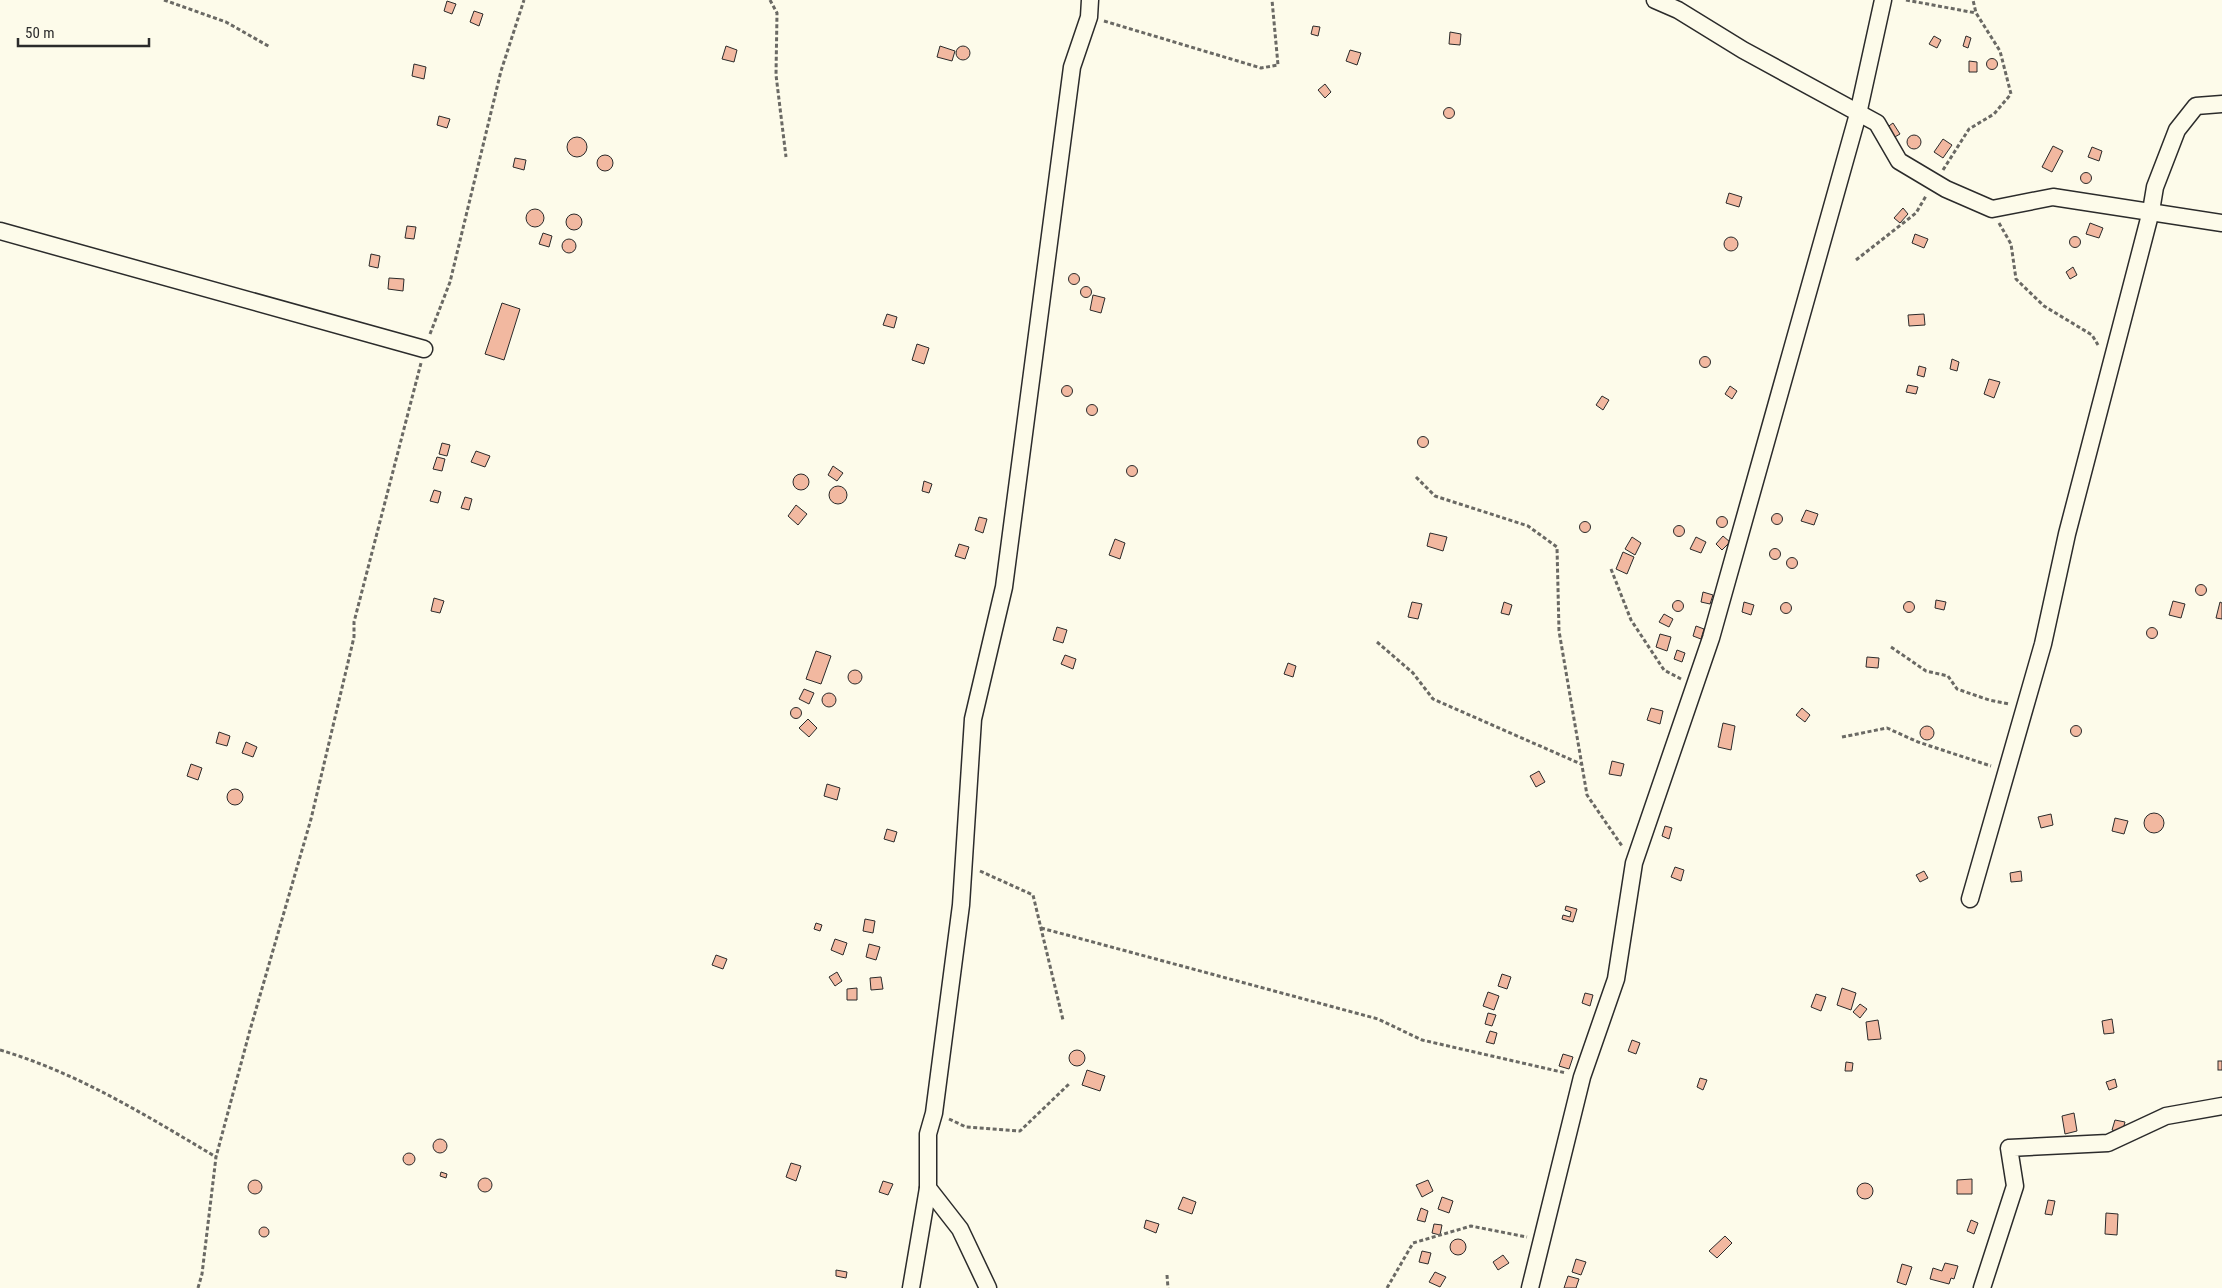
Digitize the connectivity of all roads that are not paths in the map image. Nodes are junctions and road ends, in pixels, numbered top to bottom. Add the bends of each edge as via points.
1 (1090, 0) edge
2 (1655, 0) edge
3 (1883, 0) edge
4 (2222, 104) edge
5 (1858, 114) junction
6 (2151, 211) junction
7 (2222, 222) edge
8 (0, 231) edge
9 (424, 349) road end
10 (1970, 899) dead end
11 (2222, 1106) edge
12 (928, 1188) junction
13 (911, 1288) edge
14 (988, 1288) edge
15 (1530, 1288) edge
16 (1982, 1288) edge

1 - 12 street via 1089,17 1072,67 1004,587 973,719 961,905 934,1113 928,1134
2 - 5 street via 1678,10
3 - 5 street
4 - 6 street via 2196,106 2177,130 2155,187
5 - 6 street via 1877,124 1899,162 1992,209 2053,197
5 - 15 street via 1711,638 1634,863 1616,979 1582,1077
6 - 7 street
6 - 10 street via 2067,534 2043,644
8 - 9 street
11 - 16 street via 2166,1116 2108,1143 2009,1148 2015,1186
12 - 13 street
12 - 14 street via 960,1229

